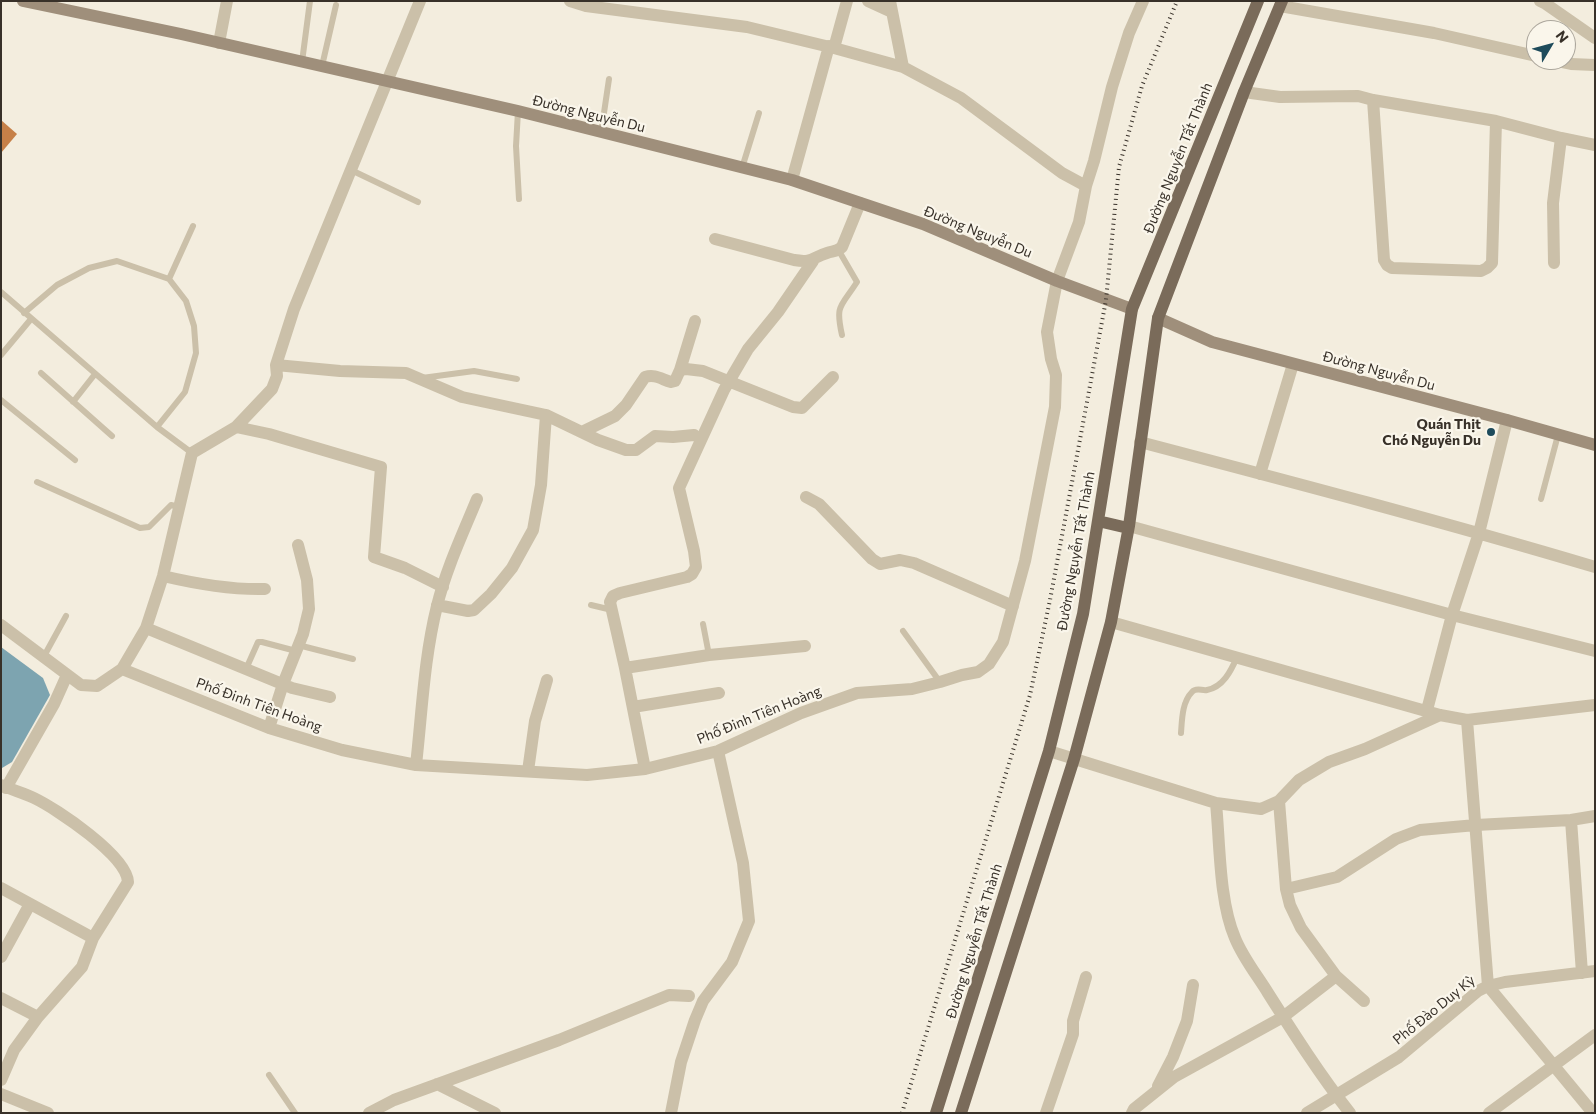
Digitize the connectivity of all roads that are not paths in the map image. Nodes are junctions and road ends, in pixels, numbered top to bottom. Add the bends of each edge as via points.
1 (23, 1) edge
2 (227, 1) edge
3 (310, 1) edge
4 (420, 1) edge
5 (571, 1) edge
6 (847, 1) edge
7 (868, 1) edge
8 (1143, 1) edge
9 (1258, 1) edge
10 (1540, 1) edge
11 (40, 3) edge
12 (1281, 4) edge
13 (336, 5) dead end
14 (891, 7) edge
15 (1595, 38) edge
16 (219, 43) junction
17 (831, 47) junction
18 (1526, 54) edge
19 (302, 62) junction
20 (1576, 64) edge
21 (1595, 65) edge
22 (322, 66) junction
23 (903, 68) junction
24 (609, 79) dead end
25 (386, 82) junction
26 (1224, 84) junction
27 (1244, 92) junction
28 (1373, 100) junction
29 (518, 111) junction
30 (759, 113) dead end
31 (1496, 121) junction
32 (601, 133) junction
33 (1561, 138) junction
34 (1595, 145) edge
35 (742, 168) junction
36 (351, 170) junction
37 (792, 180) junction
38 (1086, 186) junction
39 (519, 199) dead end
40 (418, 202) dead end
41 (860, 203) junction
42 (193, 226) dead end
43 (715, 239) dead end
44 (839, 251) junction
45 (813, 260) junction
46 (1554, 263) dead end
47 (168, 278) junction
48 (1057, 280) junction
49 (1, 292) edge
50 (1132, 309) junction
51 (24, 313) junction
52 (1158, 318) junction
53 (31, 319) junction
54 (695, 321) dead end
55 (842, 335) dead end
56 (1, 355) edge
57 (276, 364) junction
58 (1293, 364) junction
59 (680, 370) junction
60 (41, 373) dead end
61 (95, 374) junction
62 (832, 377) dead end
63 (418, 378) junction
64 (517, 379) dead end
65 (730, 380) junction
66 (1, 400) edge
67 (73, 402) junction
68 (546, 415) junction
69 (1507, 420) junction
70 (157, 427) junction
71 (236, 427) junction
72 (582, 432) junction
73 (1558, 434) junction
74 (694, 435) dead end
75 (112, 436) dead end
76 (1140, 442) junction
77 (1595, 445) edge
78 (192, 453) junction
79 (75, 460) dead end
80 (1260, 474) junction
81 (37, 482) dead end
82 (806, 497) dead end
83 (478, 499) dead end
84 (1541, 499) dead end
85 (179, 508) junction
86 (1098, 521) junction
87 (1128, 527) junction
88 (1479, 533) junction
89 (298, 545) dead end
90 (1595, 567) edge
91 (163, 576) junction
92 (443, 588) junction
93 (265, 589) dead end
94 (437, 605) junction
95 (592, 605) dead end
96 (1013, 606) junction
97 (612, 610) junction
98 (1452, 615) junction
99 (66, 616) dead end
100 (1111, 622) junction
101 (703, 624) dead end
102 (1, 625) edge
103 (146, 628) junction
104 (903, 631) dead end
105 (805, 646) dead end
106 (297, 648) junction
107 (1595, 652) edge
108 (709, 655) junction
109 (1237, 657) junction
110 (43, 658) junction
111 (353, 659) dead end
112 (625, 668) junction
113 (122, 669) junction
114 (246, 669) junction
115 (67, 675) junction
116 (547, 680) dead end
117 (940, 682) junction
118 (283, 684) junction
119 (719, 693) dead end
120 (330, 697) dead end
121 (1595, 705) edge
122 (633, 707) junction
123 (1427, 710) junction
124 (1440, 714) junction
125 (1467, 720) junction
126 (269, 728) junction
127 (1181, 733) dead end
128 (718, 751) junction
129 (1049, 751) junction
130 (1074, 759) junction
131 (416, 765) junction
132 (646, 769) junction
133 (528, 771) junction
134 (3, 786) edge
135 (1279, 801) junction
136 (1216, 803) junction
137 (1595, 816) edge
138 (1571, 820) junction
139 (1476, 824) junction
140 (1, 888) edge
141 (1286, 889) junction
142 (30, 904) junction
143 (93, 938) junction
144 (1, 957) edge
145 (1589, 972) edge
146 (1336, 976) junction
147 (1086, 978) dead end
148 (1193, 985) dead end
149 (1488, 986) junction
150 (689, 996) dead end
151 (1, 998) edge
152 (1364, 1001) dead end
153 (38, 1017) junction
154 (1283, 1017) junction
155 (1595, 1035) edge
156 (1553, 1065) junction
157 (269, 1075) dead end
158 (1, 1080) edge
159 (437, 1084) junction
160 (1157, 1089) junction
161 (1, 1094) edge
162 (1335, 1095) junction
163 (672, 1112) edge
164 (937, 1112) edge
165 (48, 1113) edge
166 (295, 1113) edge
167 (370, 1113) edge
168 (495, 1113) edge
169 (960, 1113) edge
170 (1046, 1113) edge
171 (1132, 1113) edge
172 (1307, 1113) edge
173 (1350, 1113) edge
174 (1489, 1113) edge
175 (1593, 1113) edge

1 - 11 street, Đường Nguyễn Du
2 - 16 street
3 - 19 lane
4 - 25 street
5 - 17 street via 586,6 747,27
6 - 17 street
7 - 14 street
8 - 38 street, Phố Đinh Tiên Hoàng via 1112,87
9 - 26 main road, Đường Nguyễn Tất Thành
10 - 15 street
11 - 16 street, Đường Nguyễn Du
12 - 18 street
12 - 27 main road
13 - 22 lane
14 - 23 street
16 - 19 street, Đường Nguyễn Du
17 - 23 street
17 - 37 street
19 - 22 street, Đường Nguyễn Du
20 - 21 street
22 - 25 street, Đường Nguyễn Du
23 - 38 street via 961,98 1062,173
24 - 32 lane
25 - 29 street, Đường Nguyễn Du
25 - 36 street
26 - 27 main road
26 - 50 main road, Đường Nguyễn Tất Thành
27 - 28 street via 1280,97 1358,96
27 - 52 main road
28 - 31 street
28 - 31 street via 1384,260 1392,268 1480,271 1492,263
29 - 32 street, Đường Nguyễn Du
29 - 39 lane
30 - 35 lane
31 - 33 street
32 - 35 street, Đường Nguyễn Du
33 - 34 street
33 - 46 street via 1554,203
35 - 37 street, Đường Nguyễn Du
36 - 40 lane
36 - 57 street via 294,309
37 - 41 street, Đường Nguyễn Du
38 - 48 street, Phố Đinh Tiên Hoàng via 1079,222
41 - 44 street
41 - 48 street, Đường Nguyễn Du via 923,224
42 - 47 lane
43 - 45 street via 794,260
44 - 45 street
44 - 55 lane via 857,282 840,306 838,317
45 - 65 street via 748,349
47 - 51 lane via 118,261 88,268 57,286
47 - 70 lane via 186,302 194,326 196,353 185,392
48 - 50 street, Đường Nguyễn Du
48 - 96 street, Phố Đinh Tiên Hoàng via 1047,332 1056,375 1055,407
49 - 51 lane
50 - 86 main road, Đường Nguyễn Tất Thành
51 - 53 lane
52 - 58 street, Đường Nguyễn Du via 1212,342
52 - 76 main road
53 - 56 lane
53 - 61 lane
54 - 59 street
57 - 63 street via 340,371 406,373
57 - 71 street via 277,376 272,389
58 - 69 street, Đường Nguyễn Du
58 - 80 street
59 - 65 street via 703,371
59 - 72 street via 675,381 671,382 656,376 645,377 615,416
60 - 67 lane
61 - 67 lane
61 - 70 lane
62 - 65 street via 802,408
63 - 64 lane via 474,371
63 - 68 street via 462,397
65 - 97 street via 679,488 696,567 687,577 613,596 610,602
66 - 79 lane
67 - 75 lane
68 - 72 street
68 - 94 street via 541,484 533,530 512,568 474,610
69 - 73 street, Đường Nguyễn Du
69 - 88 street
70 - 78 lane
71 - 78 street
71 - 92 street via 381,467 374,557 405,568
72 - 74 street via 626,450 636,450 655,436
73 - 77 street, Đường Nguyễn Du
73 - 84 lane
76 - 80 street
76 - 87 main road
78 - 85 street
80 - 88 street
81 - 85 lane via 140,528 149,527 170,505
82 - 96 street via 819,504 872,560 880,564 900,560 914,562
83 - 92 street via 454,552
85 - 91 street
86 - 87 main road
86 - 129 main road, Đường Nguyễn Tất Thành via 1082,614
87 - 98 street
87 - 100 main road
88 - 90 street
88 - 98 street
89 - 106 street via 307,580 309,610
91 - 93 street via 241,590
91 - 103 street
92 - 94 street
94 - 131 street via 425,673
95 - 97 lane
96 - 117 street, Phố Đinh Tiên Hoàng via 1003,642 989,664 978,672
97 - 112 street
98 - 107 street
98 - 123 street
99 - 110 lane
100 - 109 street
100 - 130 main road
101 - 108 lane
102 - 110 street
103 - 113 street
103 - 114 street
104 - 117 lane
105 - 108 street
106 - 111 lane
106 - 114 lane via 258,642
106 - 118 street
108 - 112 street
109 - 123 street
109 - 127 lane via 1230,674 1223,680 1206,690 1192,691 1182,718
110 - 115 street
112 - 122 street
113 - 115 street via 97,686 81,685
113 - 126 street, Phố Đinh Tiên Hoàng
114 - 118 street
115 - 134 street via 54,704
116 - 133 street via 535,722
117 - 128 street, Phố Đinh Tiên Hoàng via 912,689 857,693 801,713
118 - 120 street
118 - 126 street
119 - 122 street
121 - 125 street
122 - 132 street
123 - 124 street
124 - 125 street
124 - 135 street via 1329,762 1299,780
125 - 139 street
126 - 131 street, Phố Đinh Tiên Hoàng via 342,750
128 - 132 street, Phố Đinh Tiên Hoàng
128 - 163 street via 743,863 749,921 732,962 703,1001 681,1062
129 - 130 street
129 - 164 main road, Đường Nguyễn Tất Thành
130 - 136 street
130 - 169 main road
131 - 133 street, Phố Đinh Tiên Hoàng
132 - 133 street, Phố Đinh Tiên Hoàng via 587,775
134 - 143 street via 34,798 93,836 126,870 128,882
135 - 136 street via 1261,809
135 - 141 street
136 - 154 street via 1224,894 1234,937
137 - 138 street
138 - 139 street
138 - 145 street
139 - 141 street via 1420,830 1396,839 1337,877
139 - 149 street
140 - 142 street
141 - 146 street via 1301,928
142 - 143 street
142 - 144 street
143 - 153 street via 82,967
145 - 149 street, Phố Đào Duy Kỳ
146 - 152 street
146 - 154 street
147 - 170 street via 1073,1021 1073,1034
148 - 160 street via 1187,1021
149 - 156 street
149 - 162 street, Phố Đào Duy Kỳ via 1400,1057
150 - 159 street via 669,995 559,1040
151 - 153 street
153 - 158 street via 14,1050
154 - 160 street via 1174,1076
154 - 162 street
155 - 156 street
156 - 174 street
156 - 175 street
157 - 166 lane
159 - 167 street
159 - 168 street
160 - 171 street
161 - 165 street
162 - 172 street, Phố Đào Duy Kỳ
162 - 173 street

